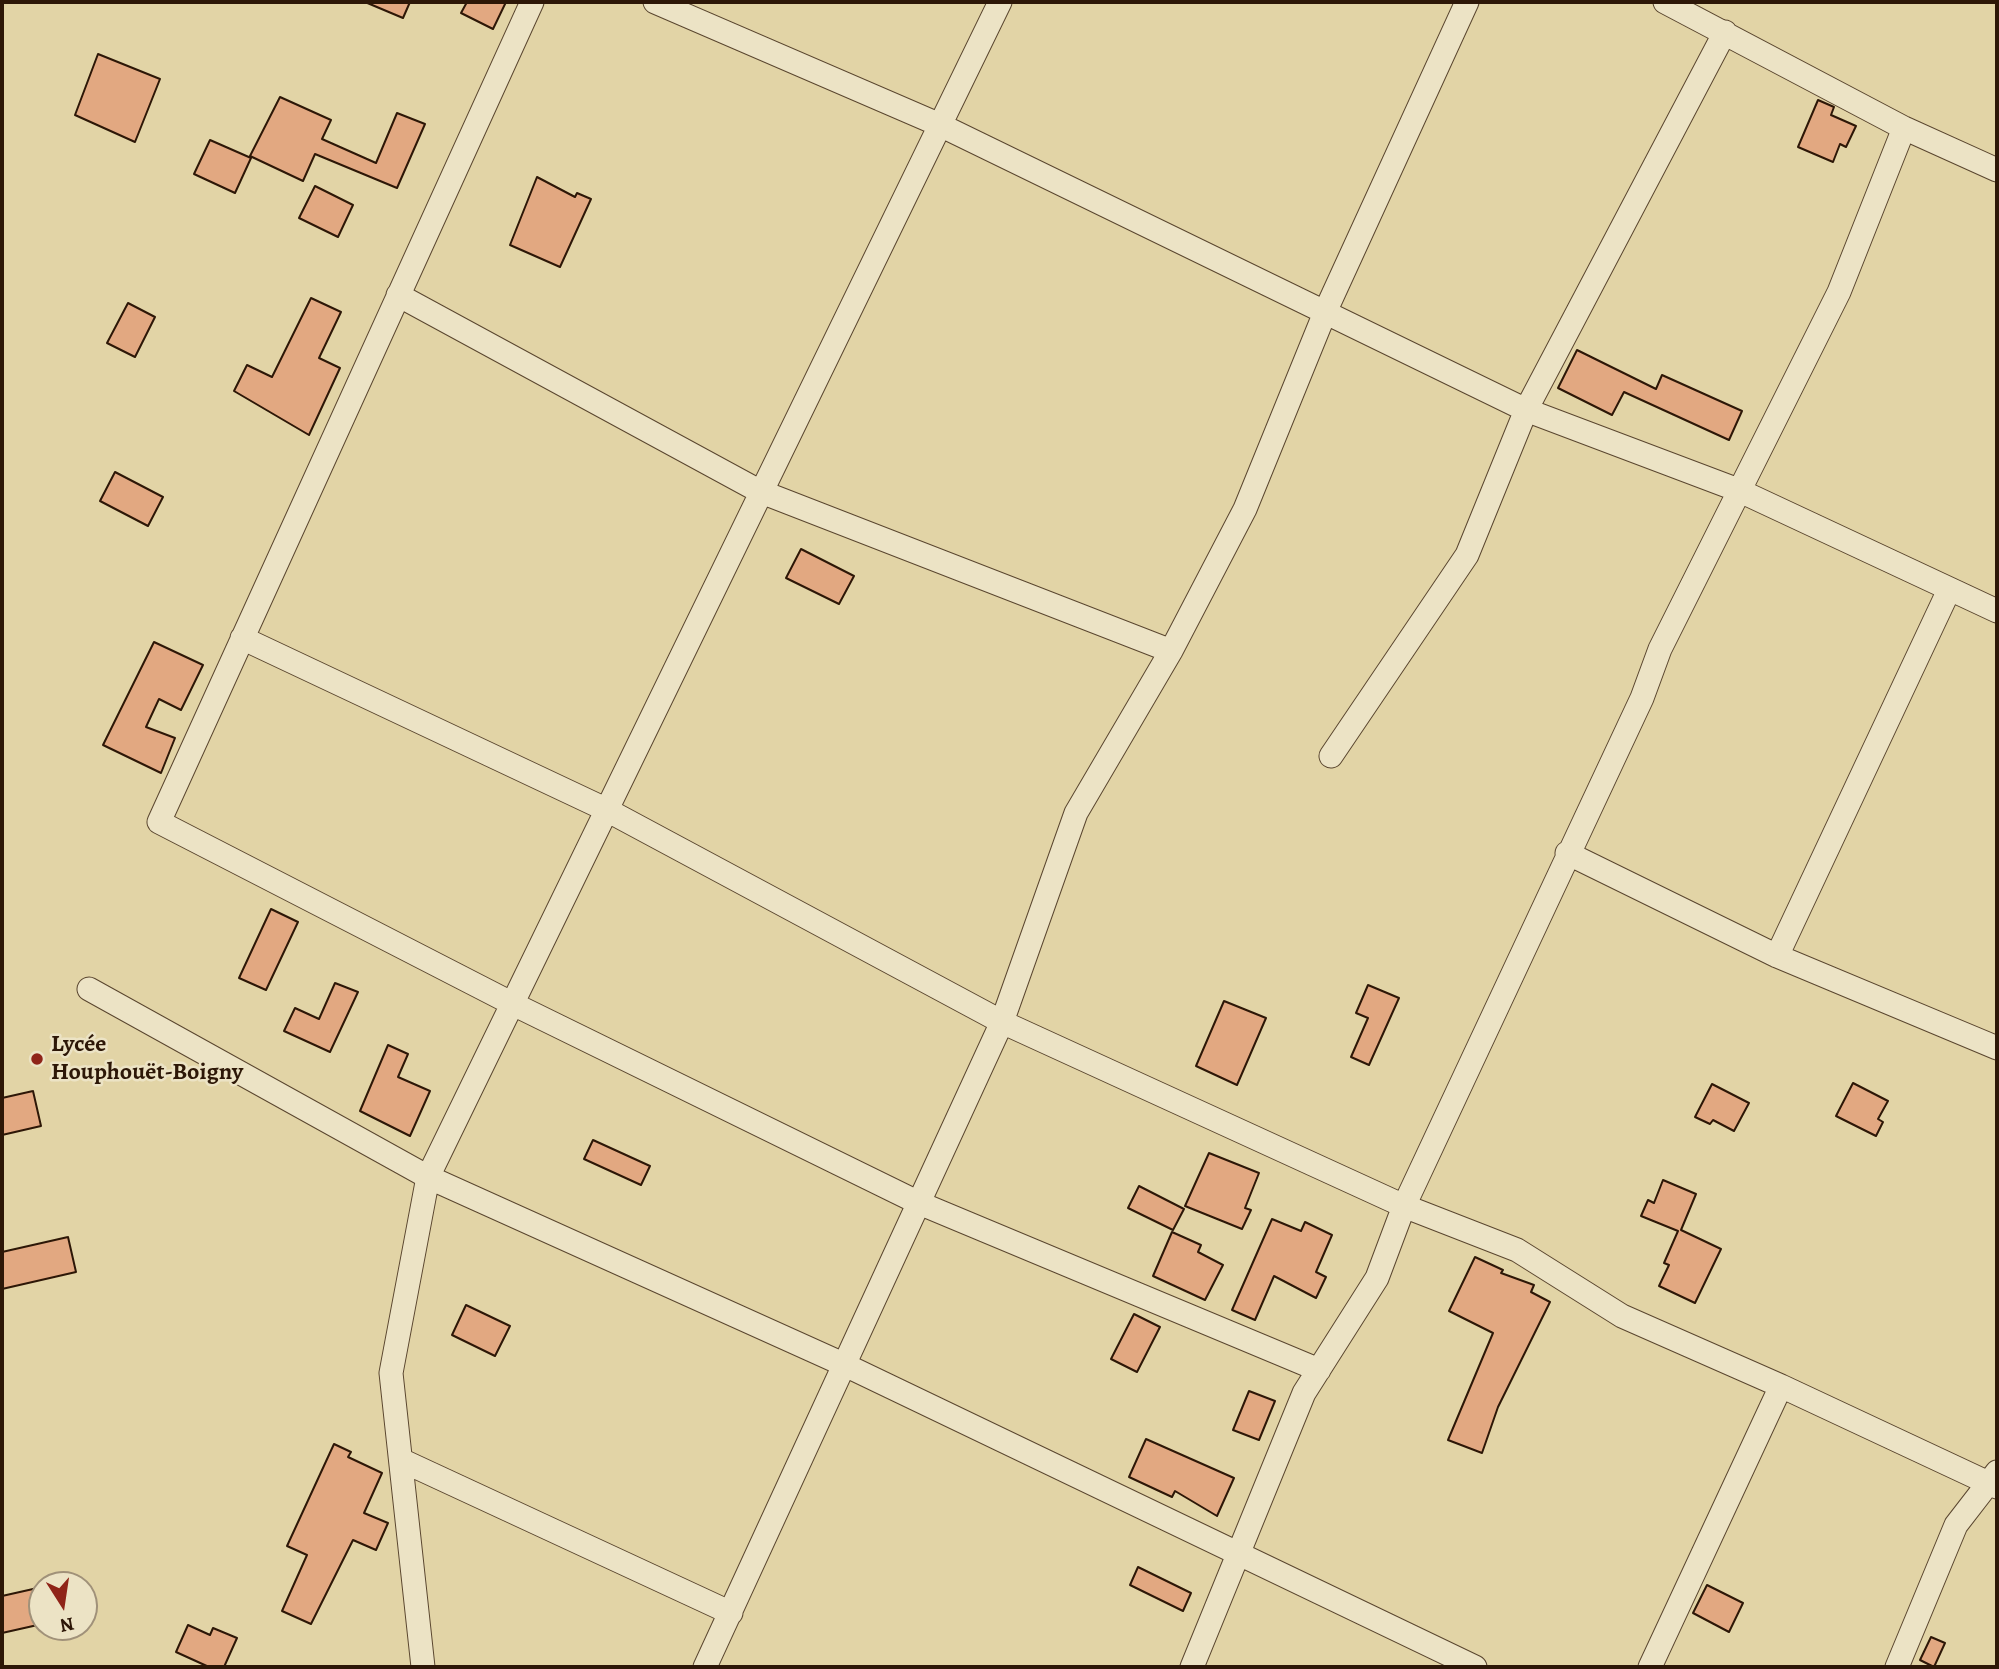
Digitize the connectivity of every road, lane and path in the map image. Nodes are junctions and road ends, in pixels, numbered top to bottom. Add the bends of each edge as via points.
1 (532, 2) edge
2 (655, 2) edge
3 (1000, 2) edge
4 (1467, 2) edge
5 (1665, 2) edge
6 (1725, 32) junction
7 (940, 125) junction
8 (1904, 128) junction
9 (1997, 170) edge
10 (398, 295) junction
11 (1326, 310) junction
12 (1526, 410) junction
13 (760, 491) junction
14 (1738, 491) junction
15 (1949, 590) junction
16 (1997, 611) edge
17 (243, 638) junction
18 (1171, 651) junction
19 (1331, 756) dead end
20 (605, 809) junction
21 (1567, 853) junction
22 (1777, 957) junction
23 (89, 989) dead end
24 (511, 1003) junction
25 (1002, 1022) junction
26 (1997, 1048) edge
27 (428, 1177) junction
28 (919, 1203) junction
29 (1404, 1206) junction
30 (845, 1365) junction
31 (1319, 1370) junction
32 (1781, 1386) junction
33 (401, 1460) junction
34 (1994, 1480) edge
35 (1237, 1556) junction
36 (731, 1613) junction
37 (423, 1667) edge
38 (705, 1667) edge
39 (1192, 1667) edge
40 (1475, 1667) edge
41 (1650, 1667) edge
42 (1897, 1667) edge

1 - 10 street
2 - 7 street
3 - 7 street
4 - 11 street
5 - 6 street
6 - 8 street
6 - 12 street
7 - 11 street
7 - 13 street
8 - 9 street
8 - 14 street via 1839,292
10 - 13 street
10 - 17 street
11 - 12 street
11 - 18 street via 1245,509
12 - 14 street
12 - 19 street via 1467,555
13 - 18 street
13 - 20 street
14 - 15 street
14 - 21 street
15 - 16 street
15 - 22 street
17 - 20 street
17 - 24 street via 159,822
18 - 25 street via 1076,813
20 - 24 street
20 - 25 street
21 - 22 street
21 - 29 street
22 - 26 street
23 - 27 street
24 - 27 street
24 - 28 street
25 - 28 street
25 - 29 street
27 - 30 street
27 - 33 street via 391,1373
28 - 30 street
28 - 31 street
29 - 31 street via 1377,1278
29 - 32 street via 1517,1250 1622,1317
30 - 35 street
30 - 36 street
31 - 35 street via 1304,1393
32 - 34 street
32 - 41 street
33 - 36 street
33 - 37 street
34 - 42 street via 1956,1525
35 - 39 street
35 - 40 street
36 - 38 street

